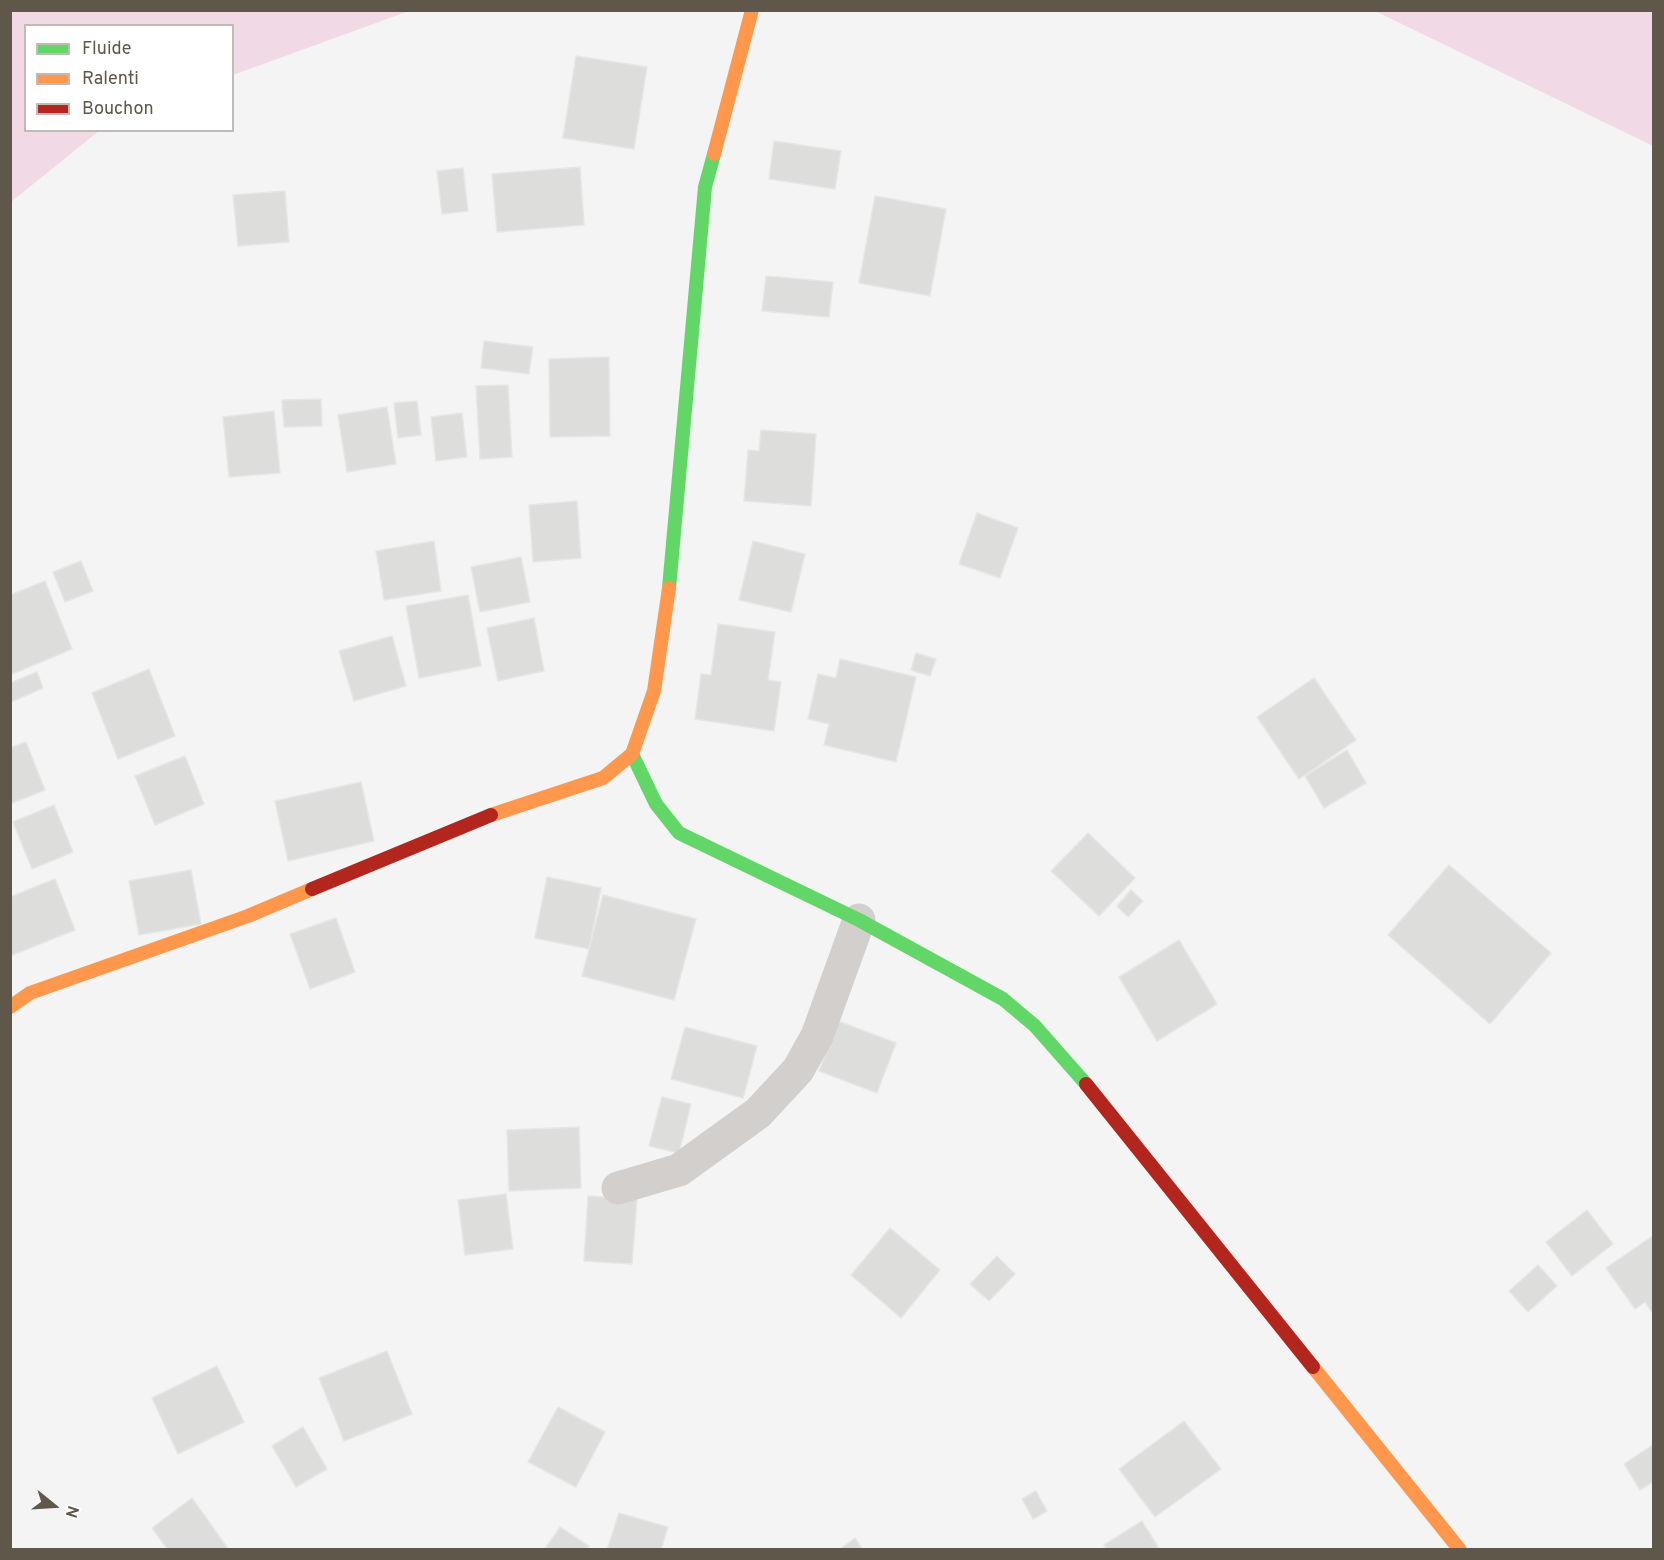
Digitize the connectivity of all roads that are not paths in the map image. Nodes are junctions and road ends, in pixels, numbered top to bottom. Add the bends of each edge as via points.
1 (752, 10) edge
2 (632, 754) junction
3 (859, 920) junction
4 (10, 1007) edge
5 (618, 1188) dead end
6 (1460, 1550) edge

1 - 2 street via 705,187 673,561 654,691
2 - 3 street via 656,804 679,833
2 - 4 street via 603,778 478,819 248,916 30,993
3 - 5 street via 817,1036 798,1070 758,1113 680,1170
3 - 6 street via 1003,999 1058,1050

